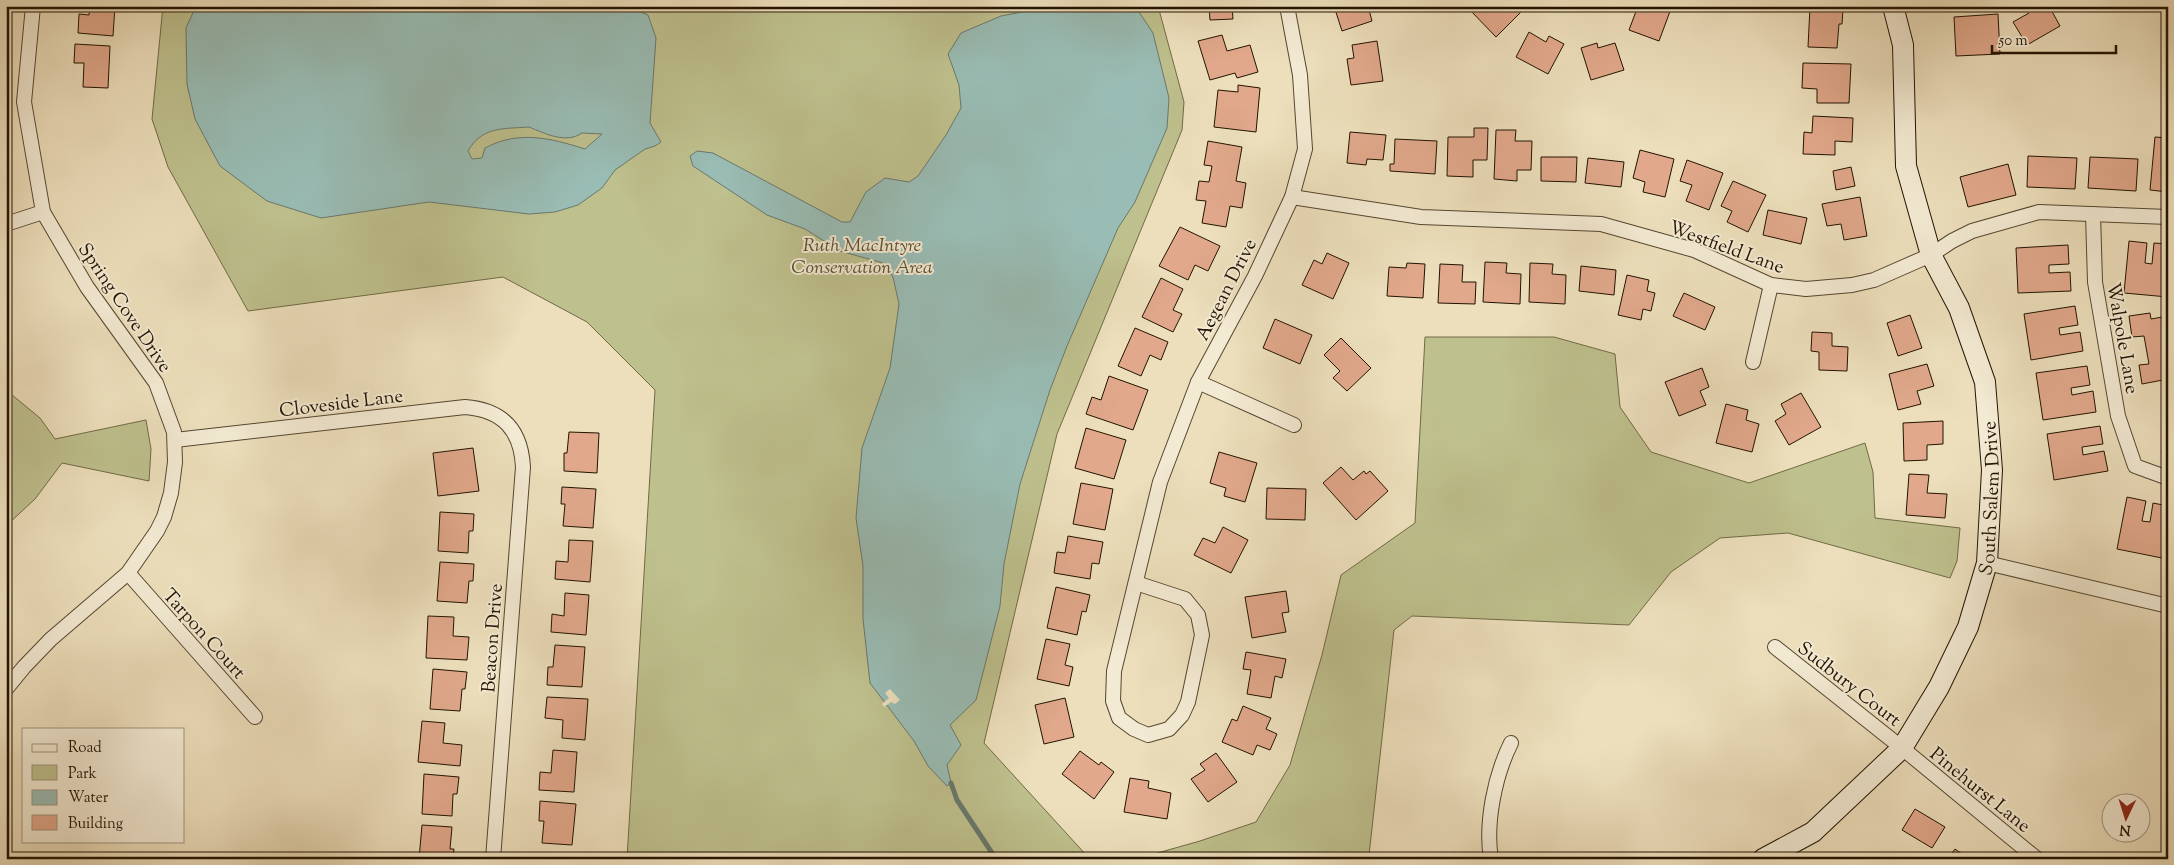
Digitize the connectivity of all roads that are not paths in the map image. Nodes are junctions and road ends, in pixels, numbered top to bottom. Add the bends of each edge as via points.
1 (33, 6) edge
2 (1287, 6) edge
3 (1893, 6) edge
4 (1292, 197) junction
5 (43, 212) junction
6 (2093, 214) junction
7 (2168, 217) edge
8 (6, 224) edge
9 (1931, 255) junction
10 (1771, 285) junction
11 (1753, 362) dead end
12 (1198, 382) junction
13 (508, 424) joint
14 (1294, 425) dead end
15 (175, 440) junction
16 (2168, 478) edge
17 (1987, 563) junction
18 (128, 573) junction
19 (1136, 584) junction
20 (2168, 606) edge
21 (1775, 648) dead end
22 (6, 689) edge
23 (255, 717) dead end
24 (1511, 743) dead end
25 (1902, 748) junction
26 (493, 859) edge
27 (1491, 859) edge
28 (1763, 859) edge
29 (2037, 859) edge

1 - 5 street, Spring Cove Drive via 24,102
2 - 4 street, Aegean Drive via 1300,76 1305,149
3 - 9 street, South Salem Drive via 1903,45 1906,166
4 - 10 street, Westfield Lane via 1421,217 1601,224 1694,250
4 - 12 street, Aegean Drive via 1255,276
5 - 8 street
5 - 15 street, Spring Cove Drive via 87,287 156,383
6 - 7 street, Westfield Lane
6 - 9 street, Westfield Lane via 2038,212 1972,231
6 - 16 street, Walpole Lane via 2096,282 2118,416 2135,466
9 - 10 street, Westfield Lane via 1874,280 1852,285 1806,289
9 - 17 street, South Salem Drive via 1959,308 1985,382 1992,470
10 - 11 street
12 - 14 street
12 - 19 street, Aegean Drive via 1160,482
13 - 15 street, Cloveside Lane via 482,409 465,407
13 - 26 street, Beacon Drive via 520,444 523,467
15 - 18 street, Spring Cove Drive via 173,479 166,510 157,531
17 - 20 street
17 - 25 street, South Salem Drive via 1968,627 1939,687
18 - 22 street, Spring Cove Drive via 50,639
18 - 23 street, Tarpon Court
19 - 19 street, Aegean Drive via 1114,671 1113,701 1119,718 1148,735 1169,729 1182,715 1188,702 1202,635 1198,614 1185,599
21 - 25 street, Sudbury Court
24 - 27 street via 1496,782
25 - 28 street, South Salem Drive via 1814,832
25 - 29 street, Pinehurst Lane

